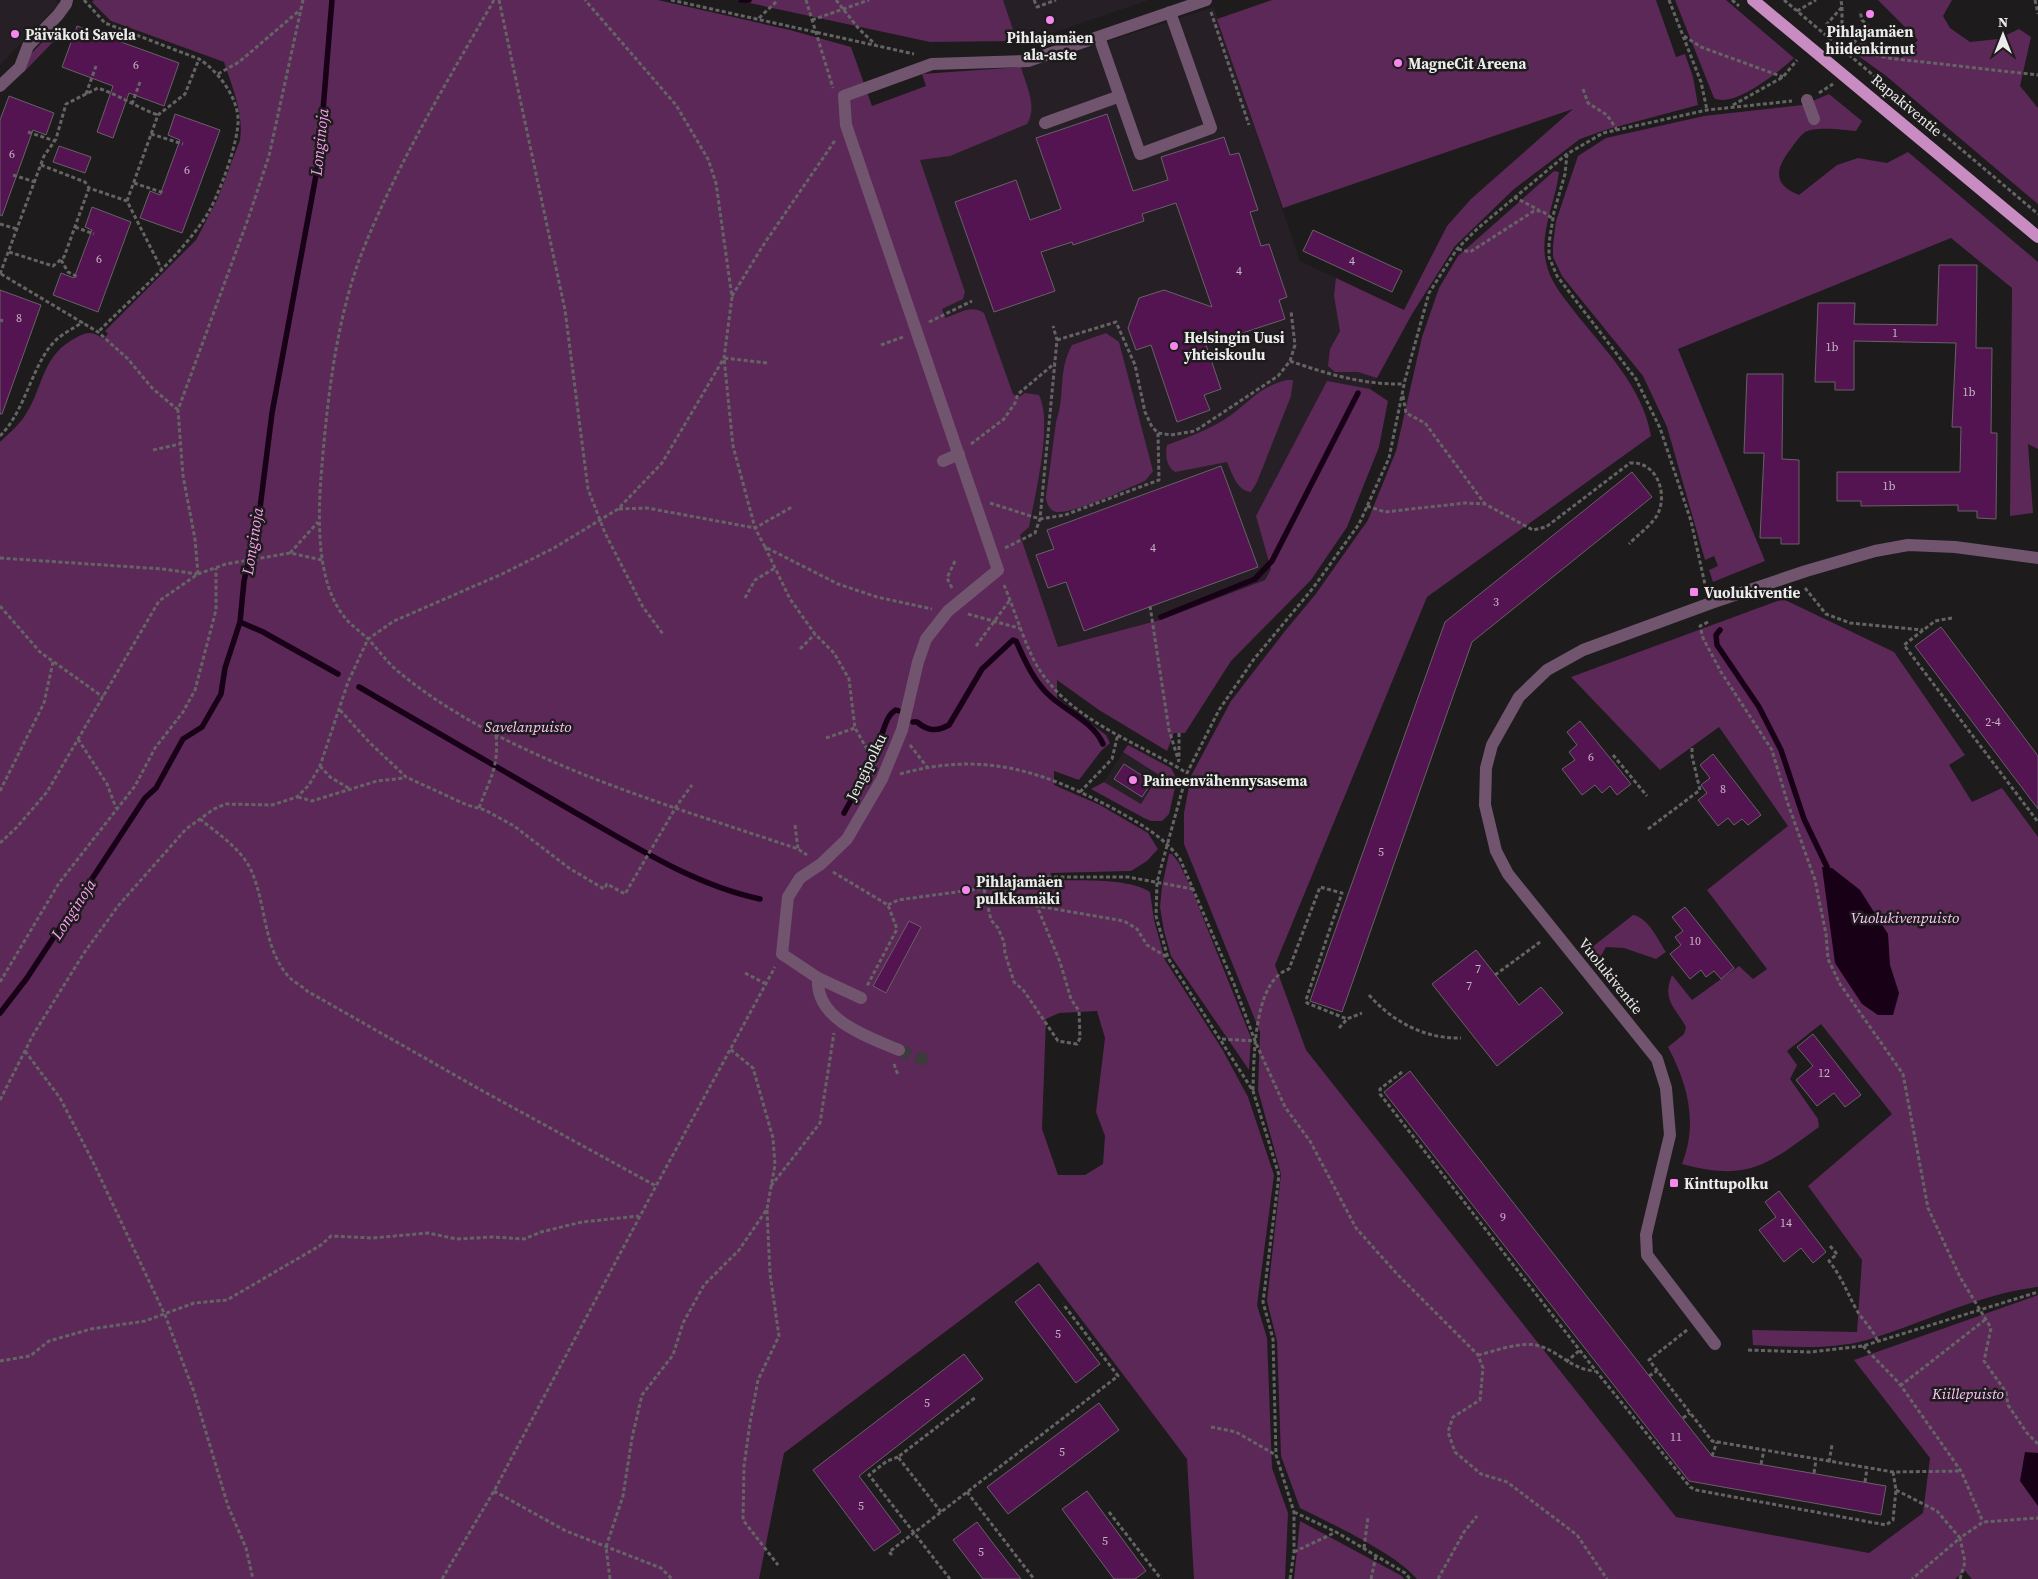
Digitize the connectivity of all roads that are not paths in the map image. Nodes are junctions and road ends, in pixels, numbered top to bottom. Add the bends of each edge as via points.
1 (67, 0) edge
2 (1753, 0) edge
3 (1208, 4) edge
4 (1170, 12) junction
5 (1098, 37) junction
6 (0, 86) edge
7 (1120, 96) junction
8 (1807, 100) road end
9 (1814, 119) dead end
10 (1045, 123) dead end
11 (2038, 237) edge
12 (959, 454) junction
13 (943, 461) dead end
14 (2038, 558) edge
15 (818, 978) junction
16 (861, 998) road end
17 (899, 1050) tunnel mouth
18 (1715, 1344) dead end

1 - 6 street via 58,15 28,46 20,67
2 - 11 main road, Rapakiventie
3 - 4 street
4 - 5 street
4 - 7 street via 1212,128 1140,154
5 - 7 street
5 - 12 street via 1028,61 932,64 844,96 846,125
7 - 10 street
8 - 9 street
12 - 13 street
12 - 15 street, Jengipolku via 996,564 926,639 902,730 882,779 847,839 821,864 800,878 788,897 782,954
14 - 18 street, Vuolukiventie via 1991,550 1908,546 1875,551 1711,603 1583,650 1547,670 1519,697 1492,745 1486,768 1485,805 1496,851 1508,874 1657,1059 1666,1088 1670,1135 1646,1235 1647,1255
15 - 16 street
15 - 17 street via 824,1004 848,1028

